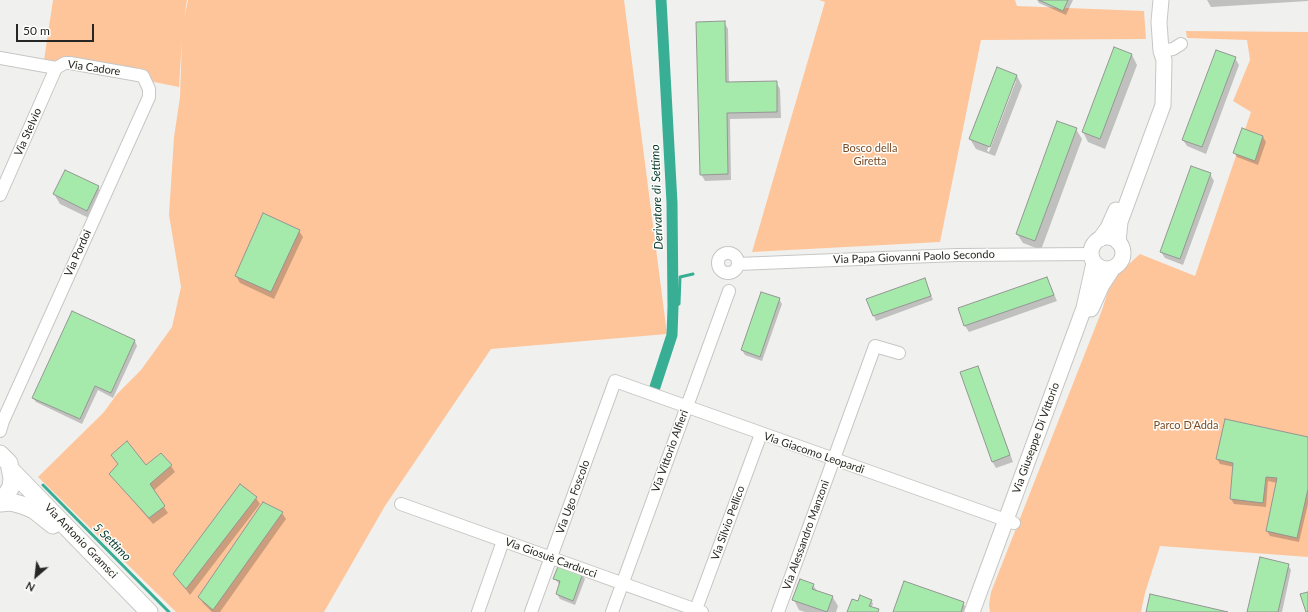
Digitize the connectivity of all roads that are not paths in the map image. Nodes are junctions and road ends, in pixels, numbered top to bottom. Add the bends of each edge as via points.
1 (1154, 0) edge
2 (1161, 0) edge
3 (1159, 22) junction
4 (1181, 44) dead end
5 (1161, 51) junction
6 (0, 58) edge
7 (56, 68) junction
8 (143, 76) joint
9 (0, 195) edge
10 (1100, 239) junction
11 (1118, 242) junction
12 (1092, 259) junction
13 (738, 264) dead end
14 (1113, 268) junction
15 (729, 291) dead end
16 (899, 352) dead end
17 (615, 381) joint
18 (686, 407) junction
19 (0, 431) edge
20 (761, 434) junction
21 (0, 454) edge
22 (834, 459) junction
23 (12, 471) junction
24 (0, 501) edge
25 (401, 504) dead end
26 (1010, 522) junction
27 (503, 540) junction
28 (550, 558) junction
29 (622, 584) junction
30 (698, 611) edge
31 (138, 612) edge
32 (149, 612) edge
33 (478, 612) edge
34 (531, 612) edge
35 (612, 612) edge
36 (778, 612) edge
37 (972, 612) edge
38 (981, 612) edge

1 - 3 street via 1154,10
2 - 3 street
3 - 5 street
4 - 5 street
5 - 10 street via 1157,60 1153,109 1113,220
5 - 11 street via 1164,60 1163,105 1120,222
6 - 7 street, Via Cadore
7 - 8 street, Via Cadore via 70,63
7 - 9 street, Via Stelvio
8 - 19 street, Via Pordoi via 148,84 149,97
10 - 11 street via 1111,238
10 - 12 street via 1093,245
11 - 14 street via 1122,249 1122,259
12 - 13 street, Via Papa Giovanni Paolo Secondo via 957,255
12 - 14 street via 1101,268
12 - 26 street, Via Giuseppe Di Vittorio via 1084,308
14 - 26 street, Via Giuseppe Di Vittorio via 1090,310
15 - 18 street, Via Vittorio Alfieri
16 - 22 street, Via Alessandro Manzoni via 875,346
17 - 18 street, Via Giacomo Leopardi
17 - 28 street, Via Ugo Foscolo
18 - 20 street, Via Giacomo Leopardi
18 - 29 street, Via Vittorio Alfieri
20 - 22 street, Via Giacomo Leopardi
20 - 30 street, Via Silvio Pellico
21 - 23 main road, Via Antonio Gramsci via 9,463
22 - 26 street, Via Giacomo Leopardi
22 - 36 street, Via Alessandro Manzoni
23 - 24 main road via 11,487
23 - 32 main road, Via Antonio Gramsci
24 - 31 main road, Via Antonio Gramsci via 22,504 42,516
25 - 27 street, Via Giosuè Carducci
26 - 37 street, Via Giuseppe Di Vittorio
26 - 38 street, Via Giuseppe Di Vittorio
27 - 28 street, Via Giosuè Carducci
27 - 33 street
28 - 29 street, Via Giosuè Carducci
28 - 34 street, Via Ugo Foscolo
29 - 30 street, Via Giosuè Carducci
29 - 35 street, Via Vittorio Alfieri

